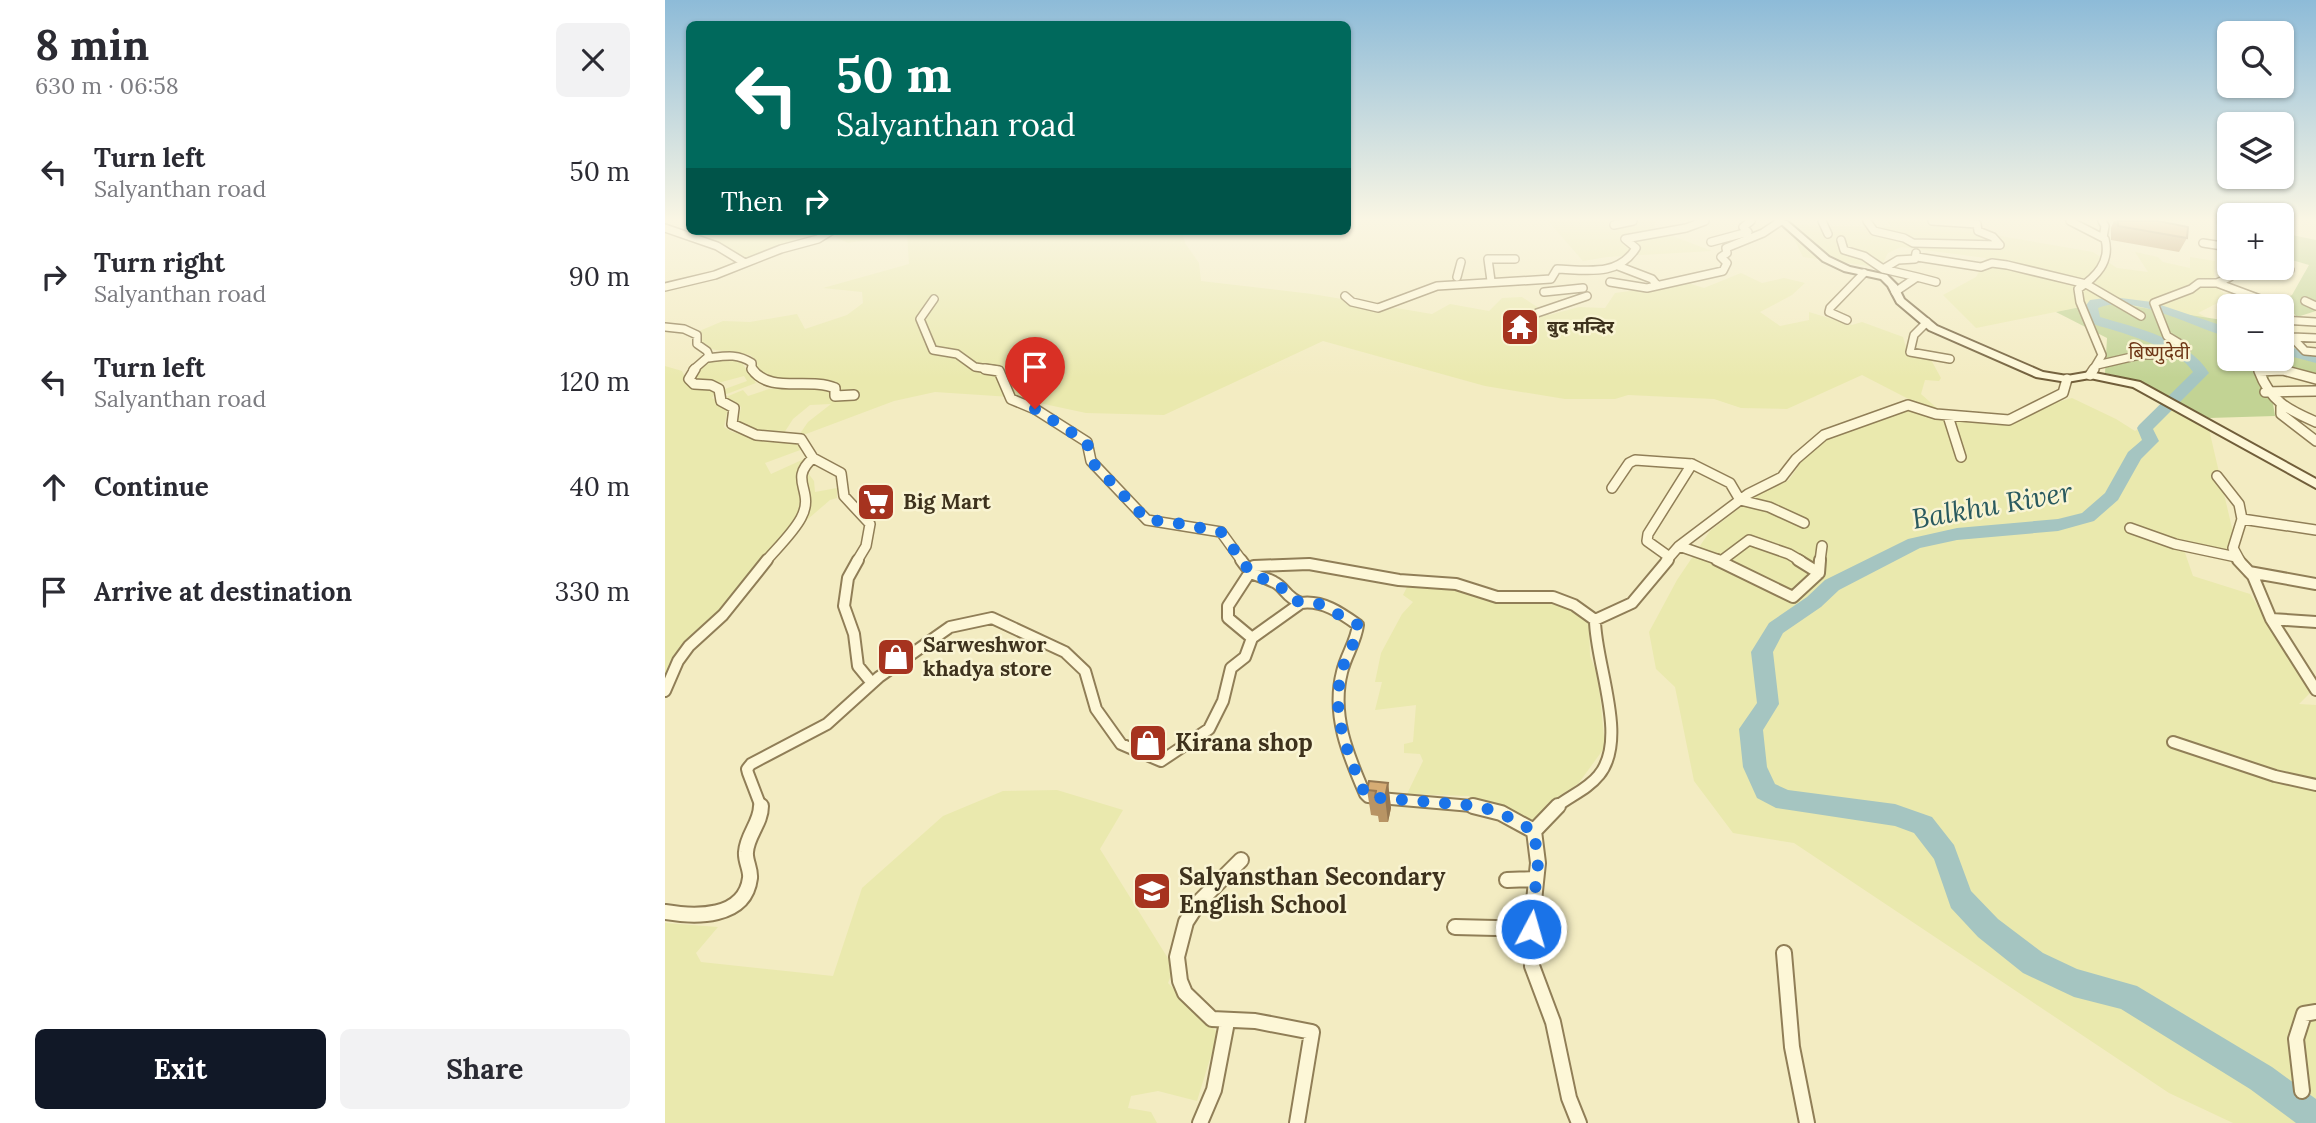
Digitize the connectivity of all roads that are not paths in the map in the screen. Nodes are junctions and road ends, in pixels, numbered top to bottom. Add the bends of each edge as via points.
1 (719, 273) edge
2 (1490, 273) edge
3 (1553, 273) edge
4 (1573, 273) edge
5 (1637, 273) edge
6 (1712, 273) edge
7 (1864, 273) edge
8 (1866, 273) edge
9 (1902, 273) edge
10 (2042, 273) edge
11 (2099, 273) edge
12 (1917, 277) junction
13 (2222, 280) edge
14 (1491, 281) junction
15 (1610, 282) dead end
16 (1937, 282) dead end
17 (2217, 282) junction
18 (2086, 284) junction
19 (1657, 285) junction
20 (665, 287) edge
21 (1583, 288) junction
22 (1545, 292) dead end
23 (1895, 292) junction
24 (2248, 294) edge
25 (1345, 296) dead end
26 (934, 299) dead end
27 (2305, 301) dead end
28 (2316, 306) edge
29 (1537, 313) dead end
30 (2141, 316) dead end
31 (1847, 320) dead end
32 (2294, 321) edge
33 (1927, 322) junction
34 (2316, 322) edge
35 (665, 327) edge
36 (2294, 337) edge
37 (2316, 338) edge
38 (2294, 339) edge
39 (2313, 353) edge
40 (708, 358) junction
41 (1950, 359) dead end
42 (2093, 370) junction
43 (2271, 371) edge
44 (2287, 371) edge
45 (2067, 379) junction
46 (2316, 379) edge
47 (2315, 391) edge
48 (2265, 392) junction
49 (854, 395) dead end
50 (2281, 407) junction
51 (1948, 416) junction
52 (2316, 422) edge
53 (2316, 441) edge
54 (1961, 457) dead end
55 (813, 458) junction
56 (1692, 464) junction
57 (2217, 476) dead end
58 (2316, 484) edge
59 (1612, 488) dead end
60 (1740, 500) junction
61 (2242, 519) junction
62 (1804, 523) dead end
63 (2130, 528) dead end
64 (2316, 530) edge
65 (1679, 546) junction
66 (1822, 547) dead end
67 (1668, 556) junction
68 (2236, 557) junction
69 (1721, 561) junction
70 (1250, 571) junction
71 (2249, 572) junction
72 (1819, 573) junction
73 (2316, 584) edge
74 (1301, 603) junction
75 (2271, 619) junction
76 (1595, 620) junction
77 (2316, 622) edge
78 (1252, 638) junction
79 (872, 683) junction
80 (2316, 690) edge
81 (665, 691) edge
82 (2173, 742) dead end
83 (2316, 785) edge
84 (1534, 831) junction
85 (1241, 860) dead end
86 (1536, 879) junction
87 (1507, 880) dead end
88 (665, 912) edge
89 (1455, 927) dead end
90 (1531, 929) junction
91 (1784, 953) dead end
92 (2316, 1012) edge
93 (1227, 1022) junction
94 (2302, 1091) dead end
95 (1200, 1123) edge
96 (1297, 1123) edge
97 (1579, 1123) edge
98 (1807, 1123) edge

1 - 20 street
2 - 14 street
3 - 14 street via 1551,279
4 - 21 street
5 - 19 street
6 - 19 street
7 - 31 street via 1830,308 1829,312
8 - 23 street via 1884,277
9 - 12 street
10 - 18 street
11 - 18 street
12 - 16 street
12 - 23 street
13 - 17 street
14 - 25 street via 1431,287 1378,308
15 - 19 street via 1647,288
17 - 24 street
17 - 42 street via 2199,282 2158,300 2154,309 2167,336 2187,348 2173,355 2140,355
18 - 30 street
18 - 42 street via 2078,289 2080,302 2102,355
21 - 22 street
21 - 29 street via 1588,298
23 - 33 street
26 - 70 street via 920,320 933,350 999,371 1011,399 1087,442 1091,461 1147,520 1221,532
27 - 28 street
32 - 34 street
33 - 41 street via 1912,339 1910,352
33 - 45 street via 2023,369
35 - 40 street via 695,332 697,344 707,351
36 - 37 street
38 - 39 street
40 - 49 street via 743,356 752,363 752,372 769,383 823,383 835,388 835,396
40 - 55 street via 688,379 719,389 721,401 734,408 735,427 757,435 801,439
42 - 45 street
42 - 58 street via 2136,384
43 - 48 street via 2259,372
44 - 46 street
45 - 51 street via 2063,393 2009,420
47 - 48 street
48 - 50 street
50 - 52 street
50 - 53 street via 2281,414
51 - 54 street
51 - 60 street via 1908,405 1824,435 1782,477
55 - 79 street via 841,473 844,496 870,524 866,546 848,578 844,606 858,666
55 - 81 street via 800,475 807,497 801,518 723,615 689,646
56 - 59 street via 1635,460
56 - 60 street via 1730,483
56 - 67 street via 1648,534 1647,541
57 - 61 street via 2239,504
60 - 62 street via 1769,506
60 - 65 street
61 - 64 street
61 - 68 street via 2232,548
63 - 68 street via 2175,544
65 - 67 street
65 - 69 street
66 - 72 street
67 - 76 street via 1632,603
68 - 71 street
69 - 72 street via 1749,540 1789,554
69 - 72 street via 1793,597
70 - 74 street via 1276,582 1287,598
70 - 76 street via 1267,564 1309,564 1399,580 1456,584 1497,597 1553,597
70 - 78 street via 1229,606 1229,618
71 - 73 street
71 - 75 street
74 - 78 street
74 - 84 street via 1317,603 1358,625 1337,689 1339,724 1347,754 1368,797 1478,806
75 - 77 street
75 - 80 street
76 - 84 street via 1596,654 1604,675 1611,730 1609,760 1586,790 1559,804
78 - 79 street via 1245,657 1231,668 1223,701 1209,729 1161,761 1121,744 1096,709 1085,671 1065,652 992,618 950,627
79 - 88 street via 827,724 747,769 762,807 746,851 751,876 743,897 720,913
82 - 83 street
84 - 86 street
85 - 93 street via 1201,900 1178,941 1185,994 1212,1019
86 - 87 street
86 - 90 street
89 - 90 street
90 - 97 street via 1532,966 1553,1022
91 - 98 street via 1792,1047
92 - 94 street via 2304,1014 2296,1039
93 - 95 street via 1214,1090
93 - 96 street via 1255,1021 1312,1032

